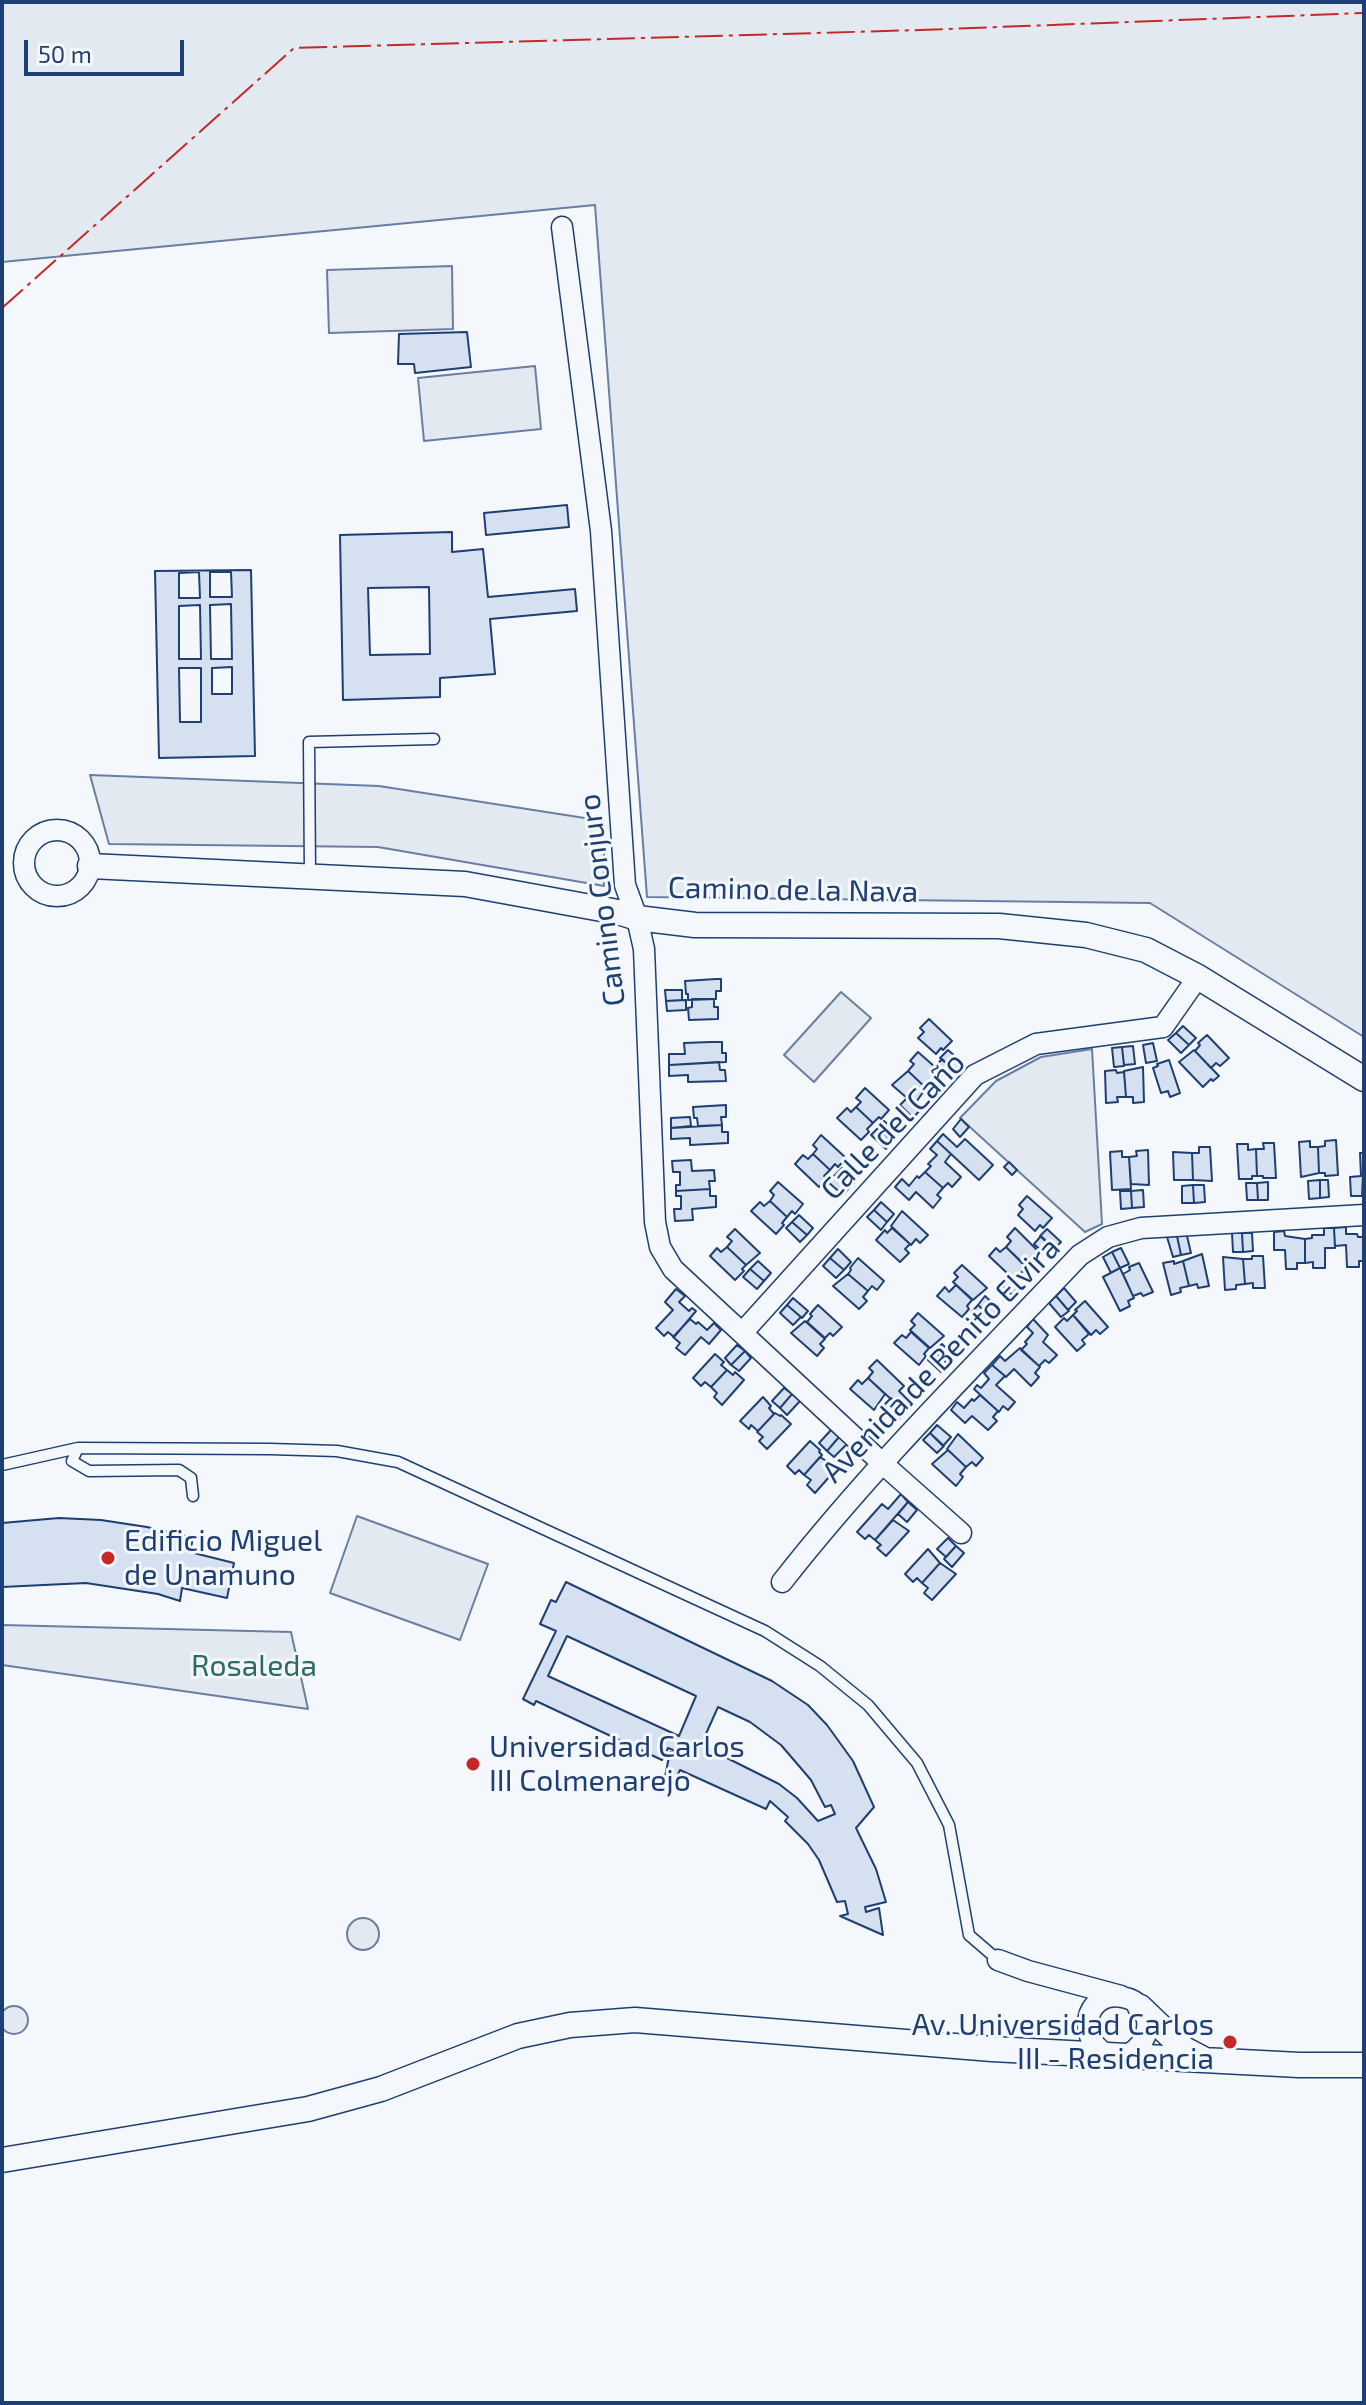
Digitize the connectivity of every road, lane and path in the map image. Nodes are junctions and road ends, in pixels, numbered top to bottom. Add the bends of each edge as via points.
1 (562, 227) dead end
2 (434, 739) dead end
3 (2, 858) edge
4 (24, 858) junction
5 (90, 866) junction
6 (310, 876) junction
7 (637, 918) junction
8 (1198, 977) junction
9 (1364, 1079) edge
10 (1364, 1215) edge
11 (742, 1333) junction
12 (78, 1448) junction
13 (882, 1463) junction
14 (2, 1465) edge
15 (193, 1496) dead end
16 (961, 1533) dead end
17 (782, 1582) dead end
18 (998, 1960) joint
19 (1058, 1979) junction
20 (1131, 2002) junction
21 (1088, 2026) junction
22 (1068, 2053) junction
23 (1116, 2056) junction
24 (1207, 2061) junction
25 (1364, 2065) edge
26 (2, 2160) edge

1 - 7 street, Camino Conjuro via 601,531 625,885
2 - 6 lane via 309,742
3 - 4 street
4 - 5 street via 37,836 62,830 83,842
4 - 5 street via 30,883 53,896 78,889
5 - 6 street, Camino de la Nava
6 - 7 street, Camino de la Nava via 465,884
7 - 8 street, Camino de la Nava via 695,925 999,926 1072,933 1146,950
7 - 11 street, Camino Conjuro via 644,949 660,1247 673,1269
8 - 9 street, Camino de la Nava
8 - 11 street, Calle del Caño via 1163,1027 1036,1044 975,1075
10 - 13 street, Avenida de Benito Elvira via 1141,1228 1108,1237 1080,1255
11 - 13 street, Camino Conjuro
12 - 14 lane
12 - 15 lane via 72,1461 89,1471 179,1470 191,1478
12 - 18 lane via 337,1451 398,1462 765,1631 868,1705 917,1763 949,1825 969,1935
13 - 16 street, Camino Conjuro
13 - 17 street, Avenida de Benito Elvira
18 - 19 street
19 - 20 street
19 - 21 street via 1081,2003
20 - 21 street via 1104,1999
20 - 23 street via 1146,2015 1146,2035 1135,2051
20 - 24 street via 1184,2049
21 - 22 street via 1081,2044
21 - 23 street via 1096,2048
22 - 23 street
22 - 26 street via 635,2020 570,2025 518,2036 381,2089 308,2109
23 - 24 street
24 - 25 street

